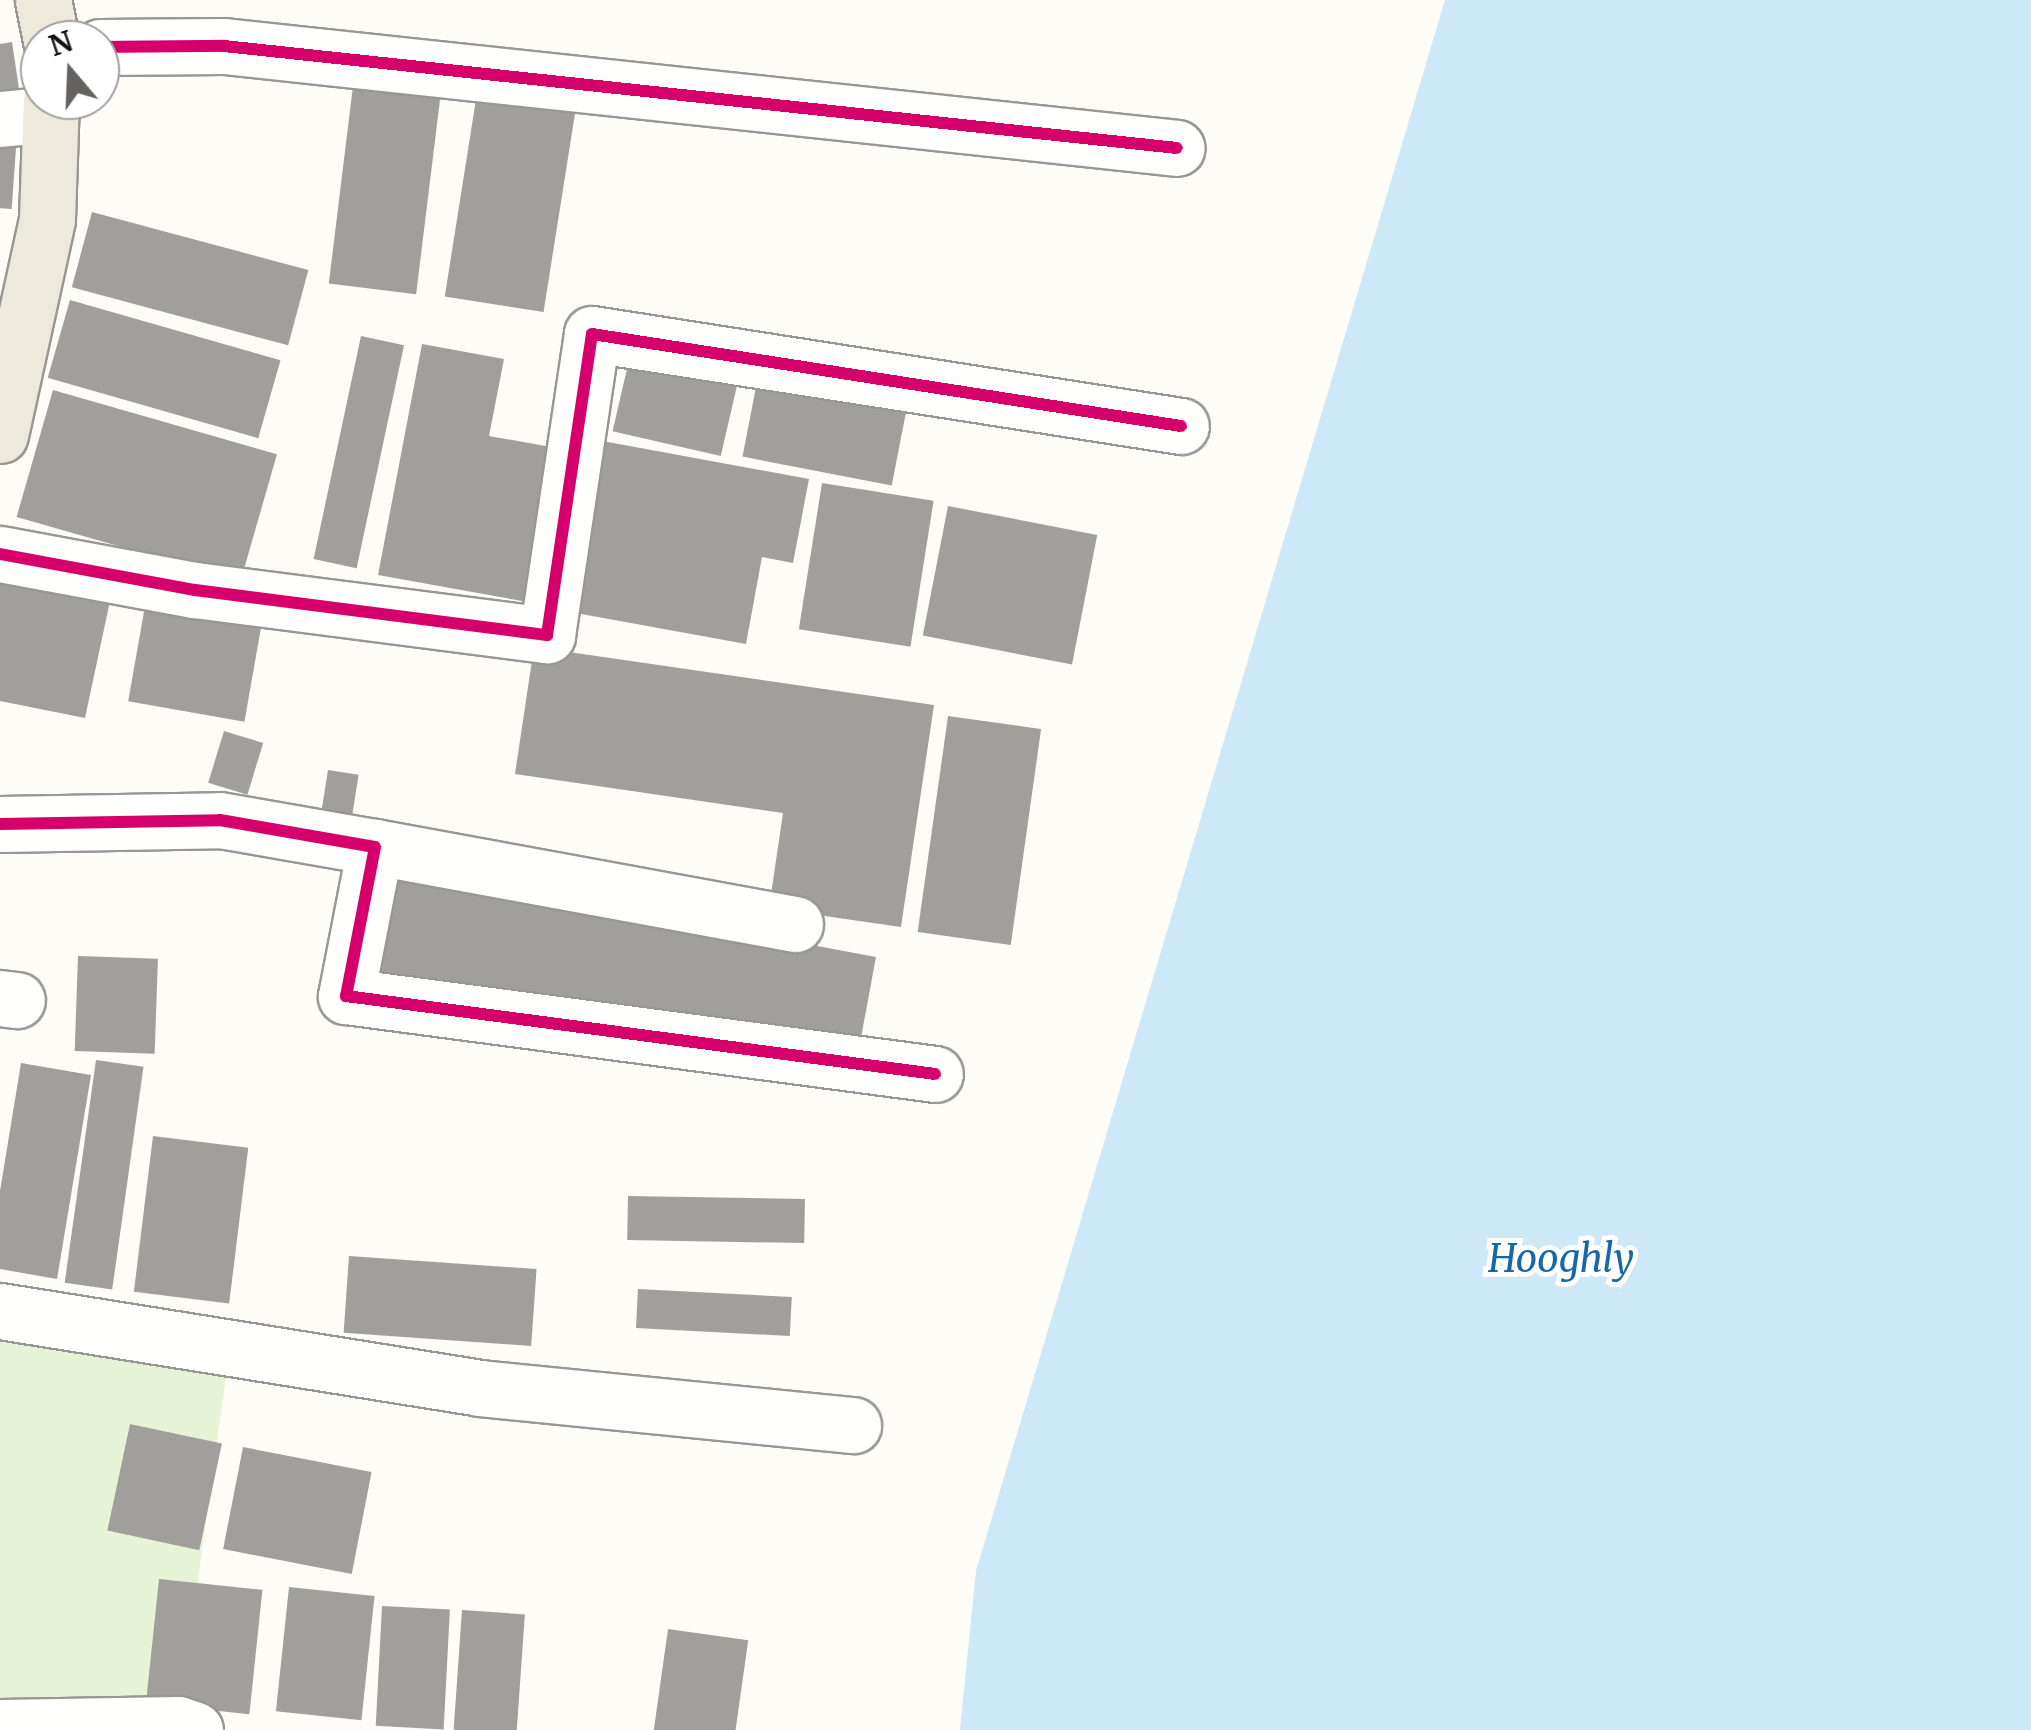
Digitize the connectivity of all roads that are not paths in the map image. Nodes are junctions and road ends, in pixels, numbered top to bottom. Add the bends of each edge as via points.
1 (120, 47) edge
2 (35, 120) edge
3 (1178, 148) dead end
4 (1181, 426) dead end
5 (0, 434) edge
6 (0, 554) edge
7 (0, 824) edge
8 (375, 848) junction
9 (795, 924) dead end
10 (935, 1074) dead end
11 (0, 1310) edge
12 (852, 1426) dead end
13 (0, 1727) edge
14 (194, 1730) edge

1 - 3 street via 224,46
2 - 5 main road via 48,218
4 - 6 street via 592,334 547,636 196,590
7 - 8 street via 220,820
8 - 9 street
8 - 10 street via 346,996
11 - 12 street via 480,1388
13 - 14 street via 178,1724

